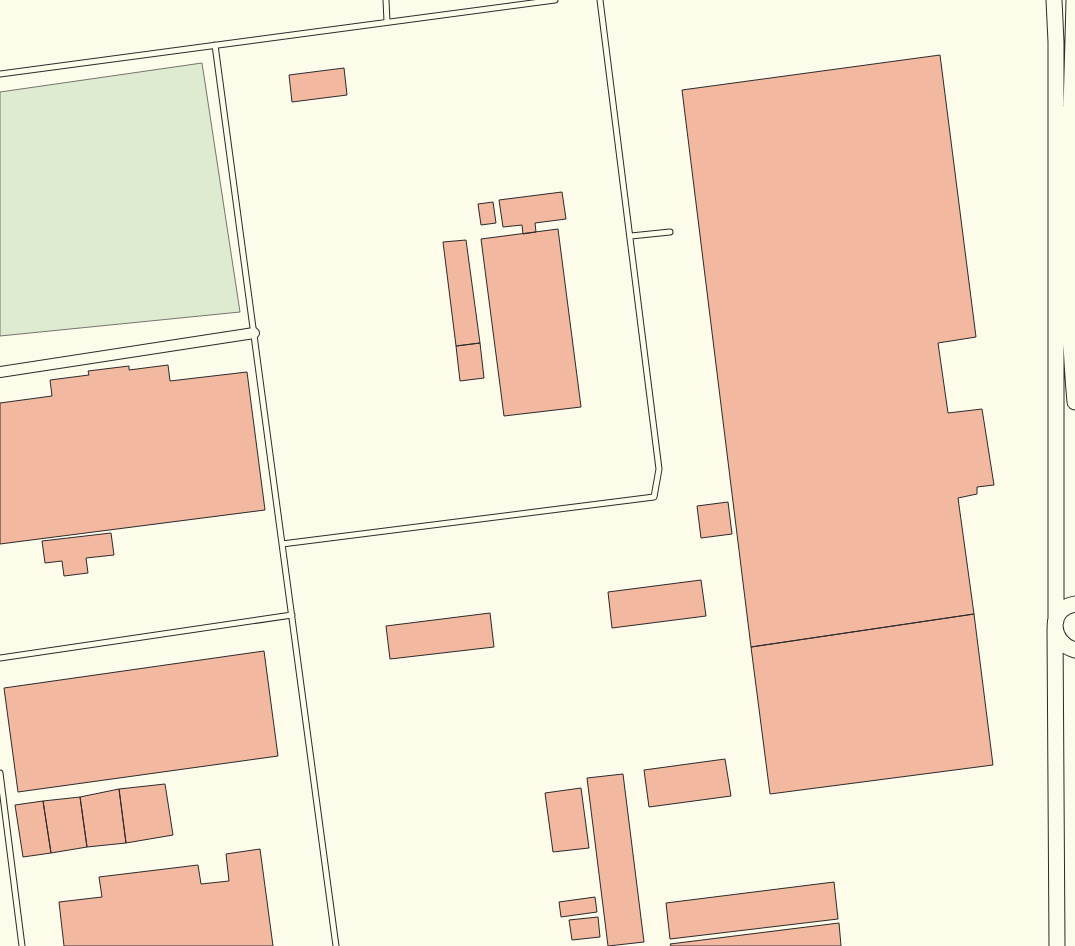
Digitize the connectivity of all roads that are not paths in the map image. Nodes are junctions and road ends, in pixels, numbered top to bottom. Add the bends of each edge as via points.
1 (386, 0) edge
2 (555, 0) edge
3 (600, 0) edge
4 (1044, 0) edge
5 (1054, 0) edge
6 (1074, 0) edge
7 (387, 22) junction
8 (1056, 40) junction
9 (215, 45) junction
10 (0, 74) edge
11 (670, 232) dead end
12 (631, 236) junction
13 (254, 333) junction
14 (0, 372) edge
15 (1075, 402) edge
16 (282, 544) junction
17 (1075, 604) edge
18 (292, 615) junction
19 (1055, 625) junction
20 (1075, 650) edge
21 (0, 658) edge
22 (0, 773) edge
23 (22, 946) edge
24 (336, 946) edge
25 (1057, 946) edge

1 - 7 lane
2 - 7 lane
3 - 12 lane
4 - 8 main road
5 - 8 main road
6 - 15 main road via 1068,243 1069,340
7 - 9 lane
8 - 19 main road
9 - 10 lane
9 - 13 lane
11 - 12 lane
12 - 16 lane via 659,469 654,497
13 - 14 street
13 - 16 lane
16 - 18 lane
17 - 19 main road via 1064,608
18 - 21 lane
18 - 24 lane
19 - 20 main road via 1061,643
19 - 25 main road
22 - 23 lane

